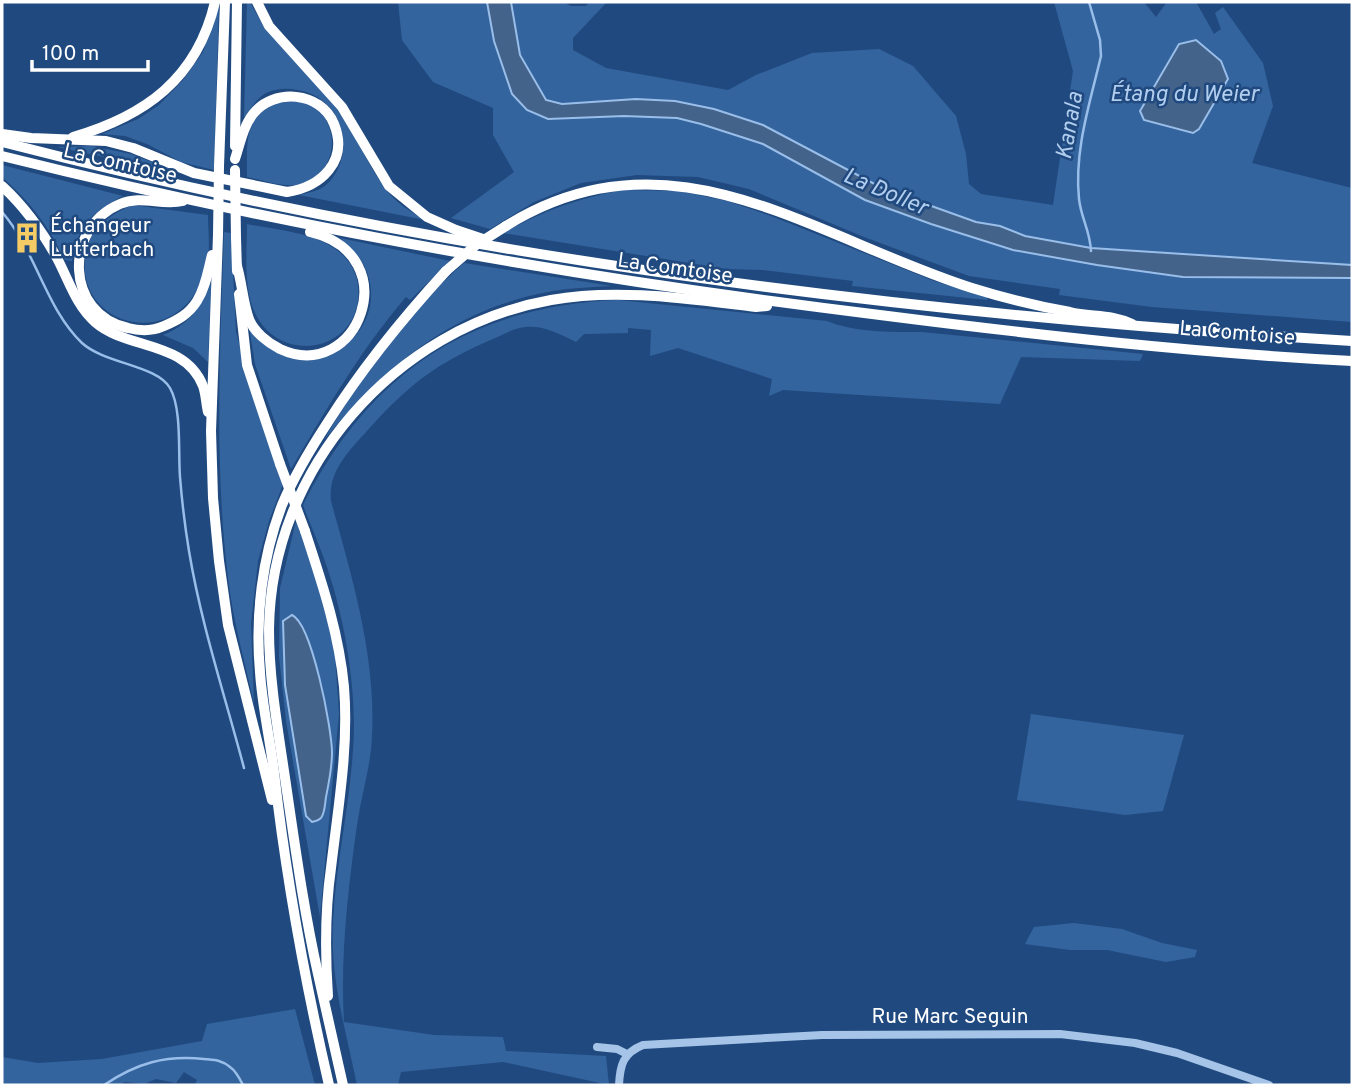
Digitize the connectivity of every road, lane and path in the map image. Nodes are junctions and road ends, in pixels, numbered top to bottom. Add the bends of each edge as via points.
1 (215, 2) edge
2 (225, 2) edge
3 (237, 2) edge
4 (257, 2) edge
5 (2, 134) edge
6 (63, 140) junction
7 (2, 142) edge
8 (2, 156) edge
9 (235, 165) junction
10 (2, 186) edge
11 (188, 200) junction
12 (293, 222) junction
13 (217, 237) junction
14 (502, 247) junction
15 (237, 266) junction
16 (784, 303) junction
17 (1137, 327) junction
18 (1352, 341) edge
19 (1352, 361) edge
20 (211, 431) junction
21 (280, 827) junction
22 (330, 1023) junction
23 (597, 1048) dead end
24 (627, 1055) junction
25 (329, 1085) edge
26 (343, 1085) edge
27 (619, 1085) edge
28 (1269, 1085) edge

1 - 6 highway via 198,46 162,94 106,127
2 - 13 highway, bridge
3 - 9 highway
4 - 14 highway via 269,26 342,107 389,186 426,217
5 - 6 highway
6 - 9 highway via 106,141 194,173 287,192 302,190 329,172 336,156 334,123 306,99 270,100 252,115
7 - 14 highway, La Comtoise via 206,190
8 - 11 highway, La Comtoise
9 - 15 highway, bridge
10 - 20 highway via 44,235 87,314 111,333 173,354 192,368 203,386
11 - 12 highway, La Comtoise
11 - 13 highway via 173,204 128,201 100,217 83,240 78,266 88,301 116,326 137,331 157,330 177,321 198,300
12 - 15 highway via 303,231 340,245 361,271 365,293 361,316 340,344 320,353 299,354 267,341 250,320
12 - 16 highway, La Comtoise via 525,265
13 - 20 highway
14 - 17 highway, La Comtoise via 758,286
15 - 22 highway, bridge via 247,365 329,604 344,688 344,756 326,915
16 - 19 highway, La Comtoise via 1077,339
16 - 22 highway via 755,307 612,295 550,300 510,310 472,325 400,366 370,394 322,454 287,531 274,579 269,640 306,908
17 - 18 highway, La Comtoise
17 - 21 highway, bridge via 1120,318 1073,313 971,288 718,191 675,185 610,187 548,204 506,226 446,271 397,324 307,454 282,505 268,551 259,624 260,672
20 - 21 highway via 217,548 228,625
21 - 25 highway
22 - 26 highway
23 - 24 street via 617,1049
24 - 27 street
24 - 28 street, Rue Marc Seguin via 643,1045 822,1035 1059,1034 1177,1053

